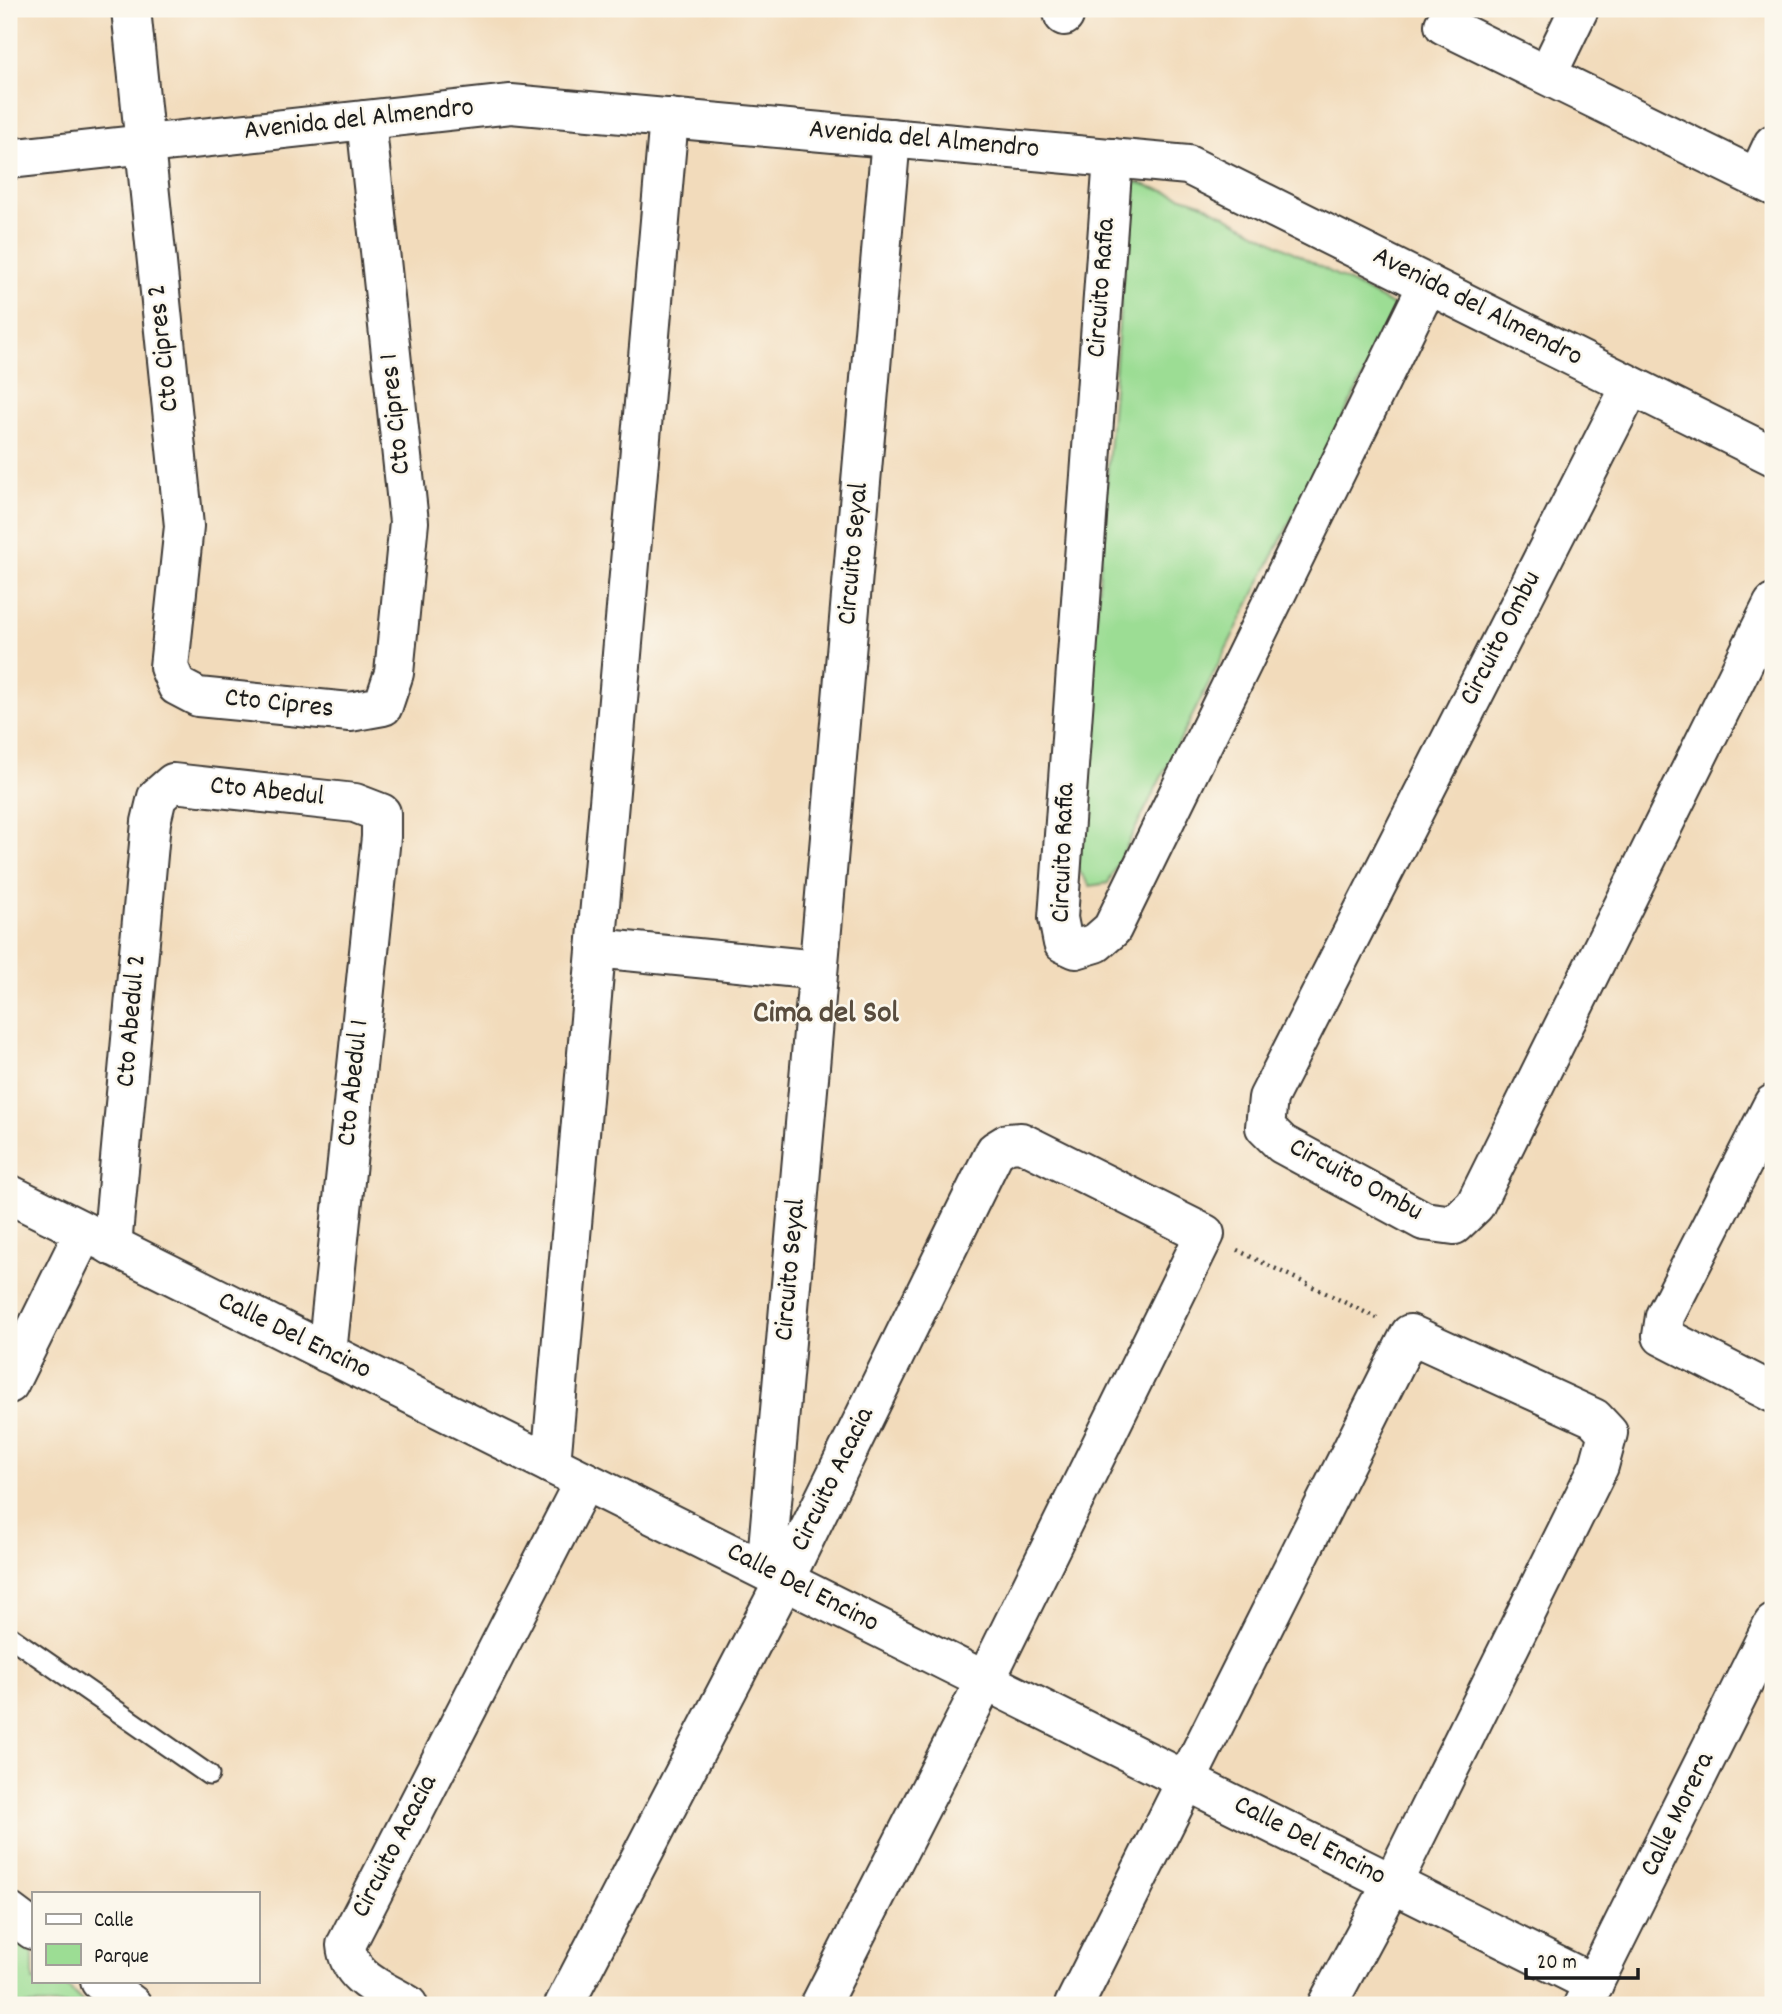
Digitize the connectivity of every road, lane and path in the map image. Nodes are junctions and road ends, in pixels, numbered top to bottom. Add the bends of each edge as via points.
1 (131, 9) edge
2 (1579, 9) edge
3 (1444, 25) dead end
4 (1547, 75) junction
5 (668, 118) junction
6 (366, 120) junction
7 (891, 138) junction
8 (145, 144) junction
9 (1773, 144) edge
10 (1113, 158) junction
11 (9, 159) edge
12 (1765, 182) edge
13 (1427, 284) junction
14 (1631, 386) junction
15 (1773, 456) edge
16 (1773, 604) edge
17 (177, 686) joint
18 (383, 706) joint
19 (157, 797) joint
20 (381, 813) joint
21 (596, 948) junction
22 (818, 970) junction
23 (1773, 1104) edge
24 (9, 1194) edge
25 (1205, 1234) junction
26 (98, 1239) junction
27 (1410, 1334) junction
28 (327, 1353) junction
29 (9, 1384) edge
30 (1773, 1392) edge
31 (567, 1472) junction
32 (775, 1576) junction
33 (1773, 1624) edge
34 (9, 1636) edge
35 (985, 1681) junction
36 (209, 1775) dead end
37 (1186, 1781) junction
38 (1392, 1884) junction
39 (9, 1912) edge
40 (32, 1929) edge
41 (101, 1982) edge
42 (1589, 1995) edge
43 (132, 2005) edge
44 (408, 2005) edge
45 (564, 2005) edge
46 (820, 2005) edge
47 (1074, 2005) edge
48 (1327, 2005) edge

1 - 8 street, Cto Cipres 2
2 - 4 street
3 - 4 street
4 - 12 street
5 - 6 street, Avenida del Almendro via 511,104
5 - 7 street, Avenida del Almendro
5 - 21 street
6 - 8 street, Avenida del Almendro
6 - 18 street, Cto Cipres 1 via 409,522 394,673
7 - 10 street, Avenida del Almendro
7 - 22 street, Circuito Seyal
8 - 11 street, Avenida del Almendro
8 - 17 street, Cto Cipres 2 via 184,526 169,667
9 - 12 street
10 - 13 street, Avenida del Almendro via 1188,165
10 - 13 street, Circuito Rafia via 1058,918 1063,943 1076,949 1096,943 1112,929
13 - 14 street, Avenida del Almendro
14 - 15 street, Avenida del Almendro
14 - 16 street, Circuito Ombu via 1268,1098 1265,1127 1282,1144 1424,1221 1454,1225 1475,1205
17 - 18 street, Cto Cipres via 198,697 350,712
19 - 20 street, Cto Abedul via 173,783 355,803
19 - 26 street, Cto Abedul 2
20 - 28 street, Cto Abedul 1
21 - 22 street
21 - 31 street
22 - 32 street, Circuito Seyal
23 - 30 street via 1665,1316 1662,1336
24 - 26 street, Calle Del Encino
25 - 27 path
25 - 32 street, Circuito Acacia via 1021,1142 1007,1143 995,1151
25 - 35 street
26 - 28 street, Calle Del Encino
26 - 29 street
27 - 37 street
27 - 38 street via 1594,1418 1608,1433 1599,1466
28 - 31 street, Calle Del Encino
31 - 32 street, Calle Del Encino
31 - 44 street, Circuito Acacia via 346,1945 357,1974
32 - 35 street, Calle Del Encino
32 - 45 street, Circuito Acacia
33 - 42 street, Calle Morera
34 - 36 lane
35 - 37 street, Calle Del Encino
35 - 46 street
37 - 38 street, Calle Del Encino
37 - 47 street
38 - 42 street, Calle Del Encino
38 - 48 street
39 - 40 street
41 - 43 street

